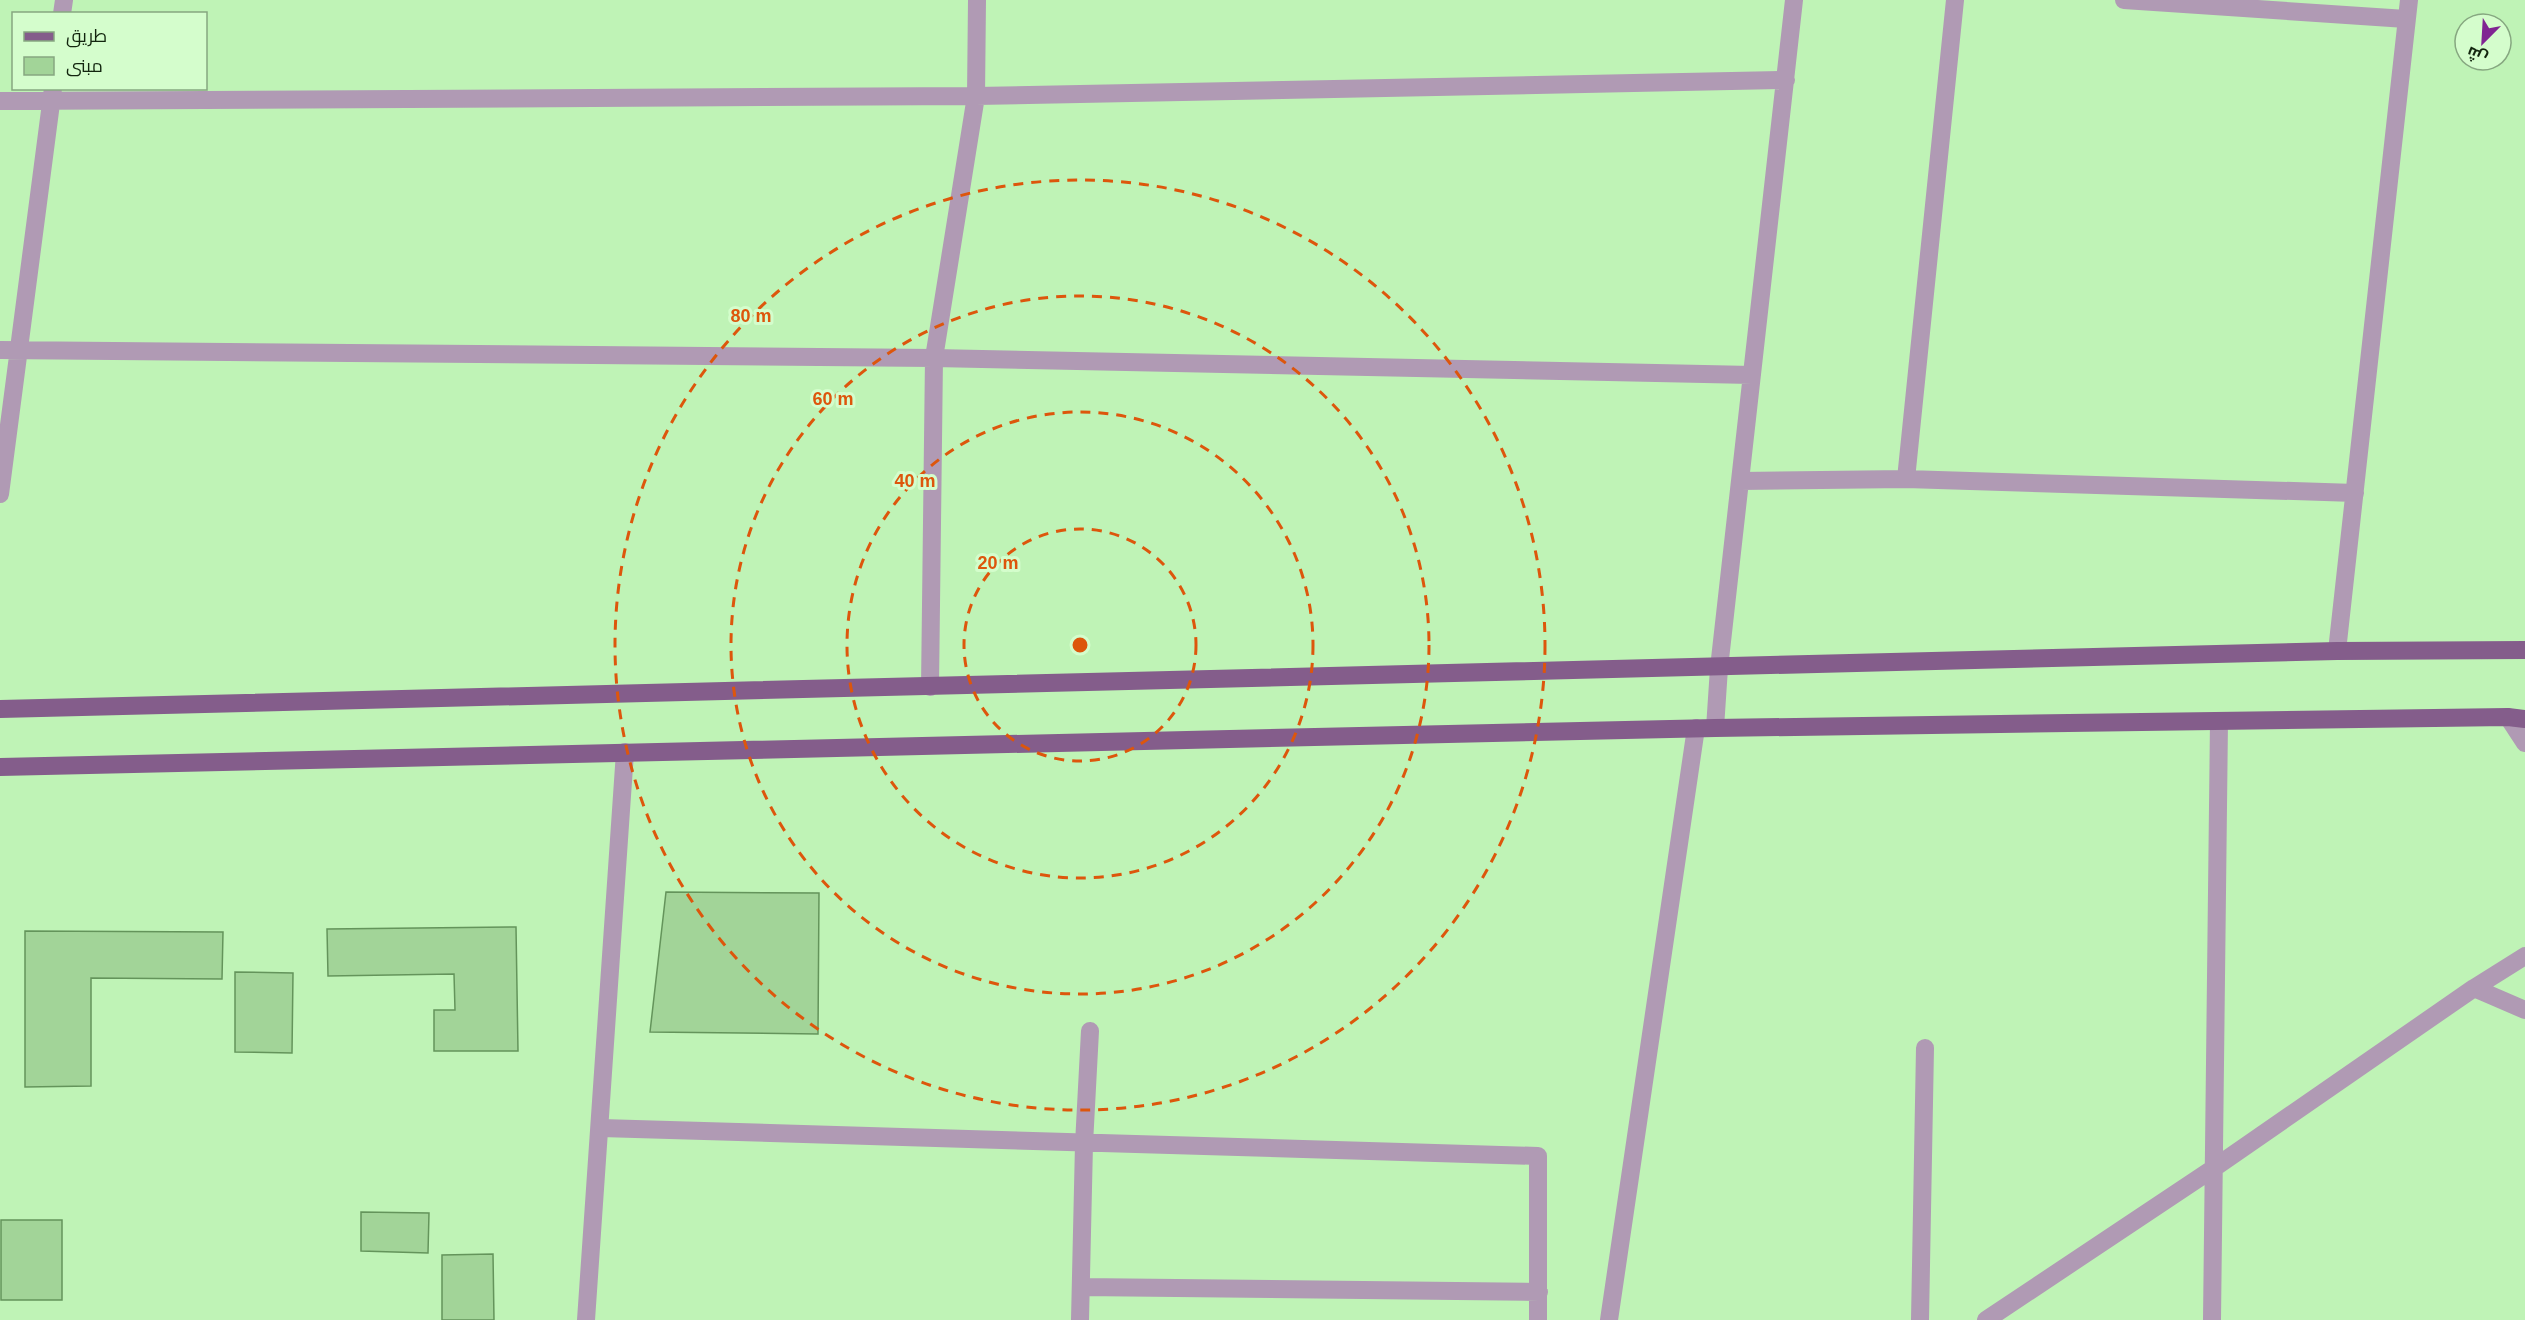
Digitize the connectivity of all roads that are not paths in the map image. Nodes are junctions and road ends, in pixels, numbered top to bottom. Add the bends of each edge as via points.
1 (977, 0) edge
2 (1794, 0) edge
3 (1955, 0) edge
4 (2124, 0) edge
5 (2409, 0) edge
6 (2406, 19) junction
7 (1786, 81) junction
8 (52, 95) edge
9 (976, 96) junction
10 (0, 101) edge
11 (19, 349) junction
12 (0, 350) edge
13 (934, 358) junction
14 (1752, 375) junction
15 (1906, 479) junction
16 (1740, 481) junction
17 (2355, 493) junction
18 (0, 494) edge
19 (2525, 650) edge
20 (2337, 651) junction
21 (1719, 668) junction
22 (930, 687) junction
23 (0, 709) edge
24 (2517, 718) edge
25 (2219, 721) junction
26 (1696, 728) junction
27 (1715, 728) junction
28 (2525, 743) edge
29 (625, 752) junction
30 (0, 767) edge
31 (2525, 956) edge
32 (2474, 988) junction
33 (2525, 1010) edge
34 (1090, 1031) dead end
35 (1925, 1048) dead end
36 (601, 1128) junction
37 (1084, 1144) junction
38 (2214, 1168) junction
39 (1081, 1287) junction
40 (1539, 1292) junction
41 (586, 1320) edge
42 (1080, 1320) edge
43 (1538, 1320) edge
44 (1609, 1320) edge
45 (1920, 1320) edge
46 (1986, 1320) edge
47 (2212, 1320) edge

1 - 9 street
2 - 7 street
3 - 15 street
4 - 6 street
5 - 6 street
6 - 17 street
7 - 9 street
7 - 14 street
8 - 9 street
8 - 10 street
8 - 11 street
9 - 13 street
11 - 12 street
11 - 13 street
11 - 18 street
13 - 14 street
13 - 22 street
14 - 16 street
15 - 16 street
15 - 17 street
16 - 21 street
17 - 20 street
19 - 20 main road
20 - 21 main road
21 - 22 main road
21 - 27 street
22 - 23 main road
24 - 25 main road
24 - 28 street
25 - 27 main road
25 - 38 street
26 - 27 main road
26 - 29 main road
26 - 44 street
29 - 30 main road
29 - 36 street
31 - 32 street
32 - 33 street
32 - 38 street
34 - 37 street
35 - 45 street
36 - 37 street
36 - 41 street
37 - 39 street
37 - 40 street via 1538,1156
38 - 46 street
38 - 47 street
39 - 40 street
39 - 42 street
40 - 43 street

